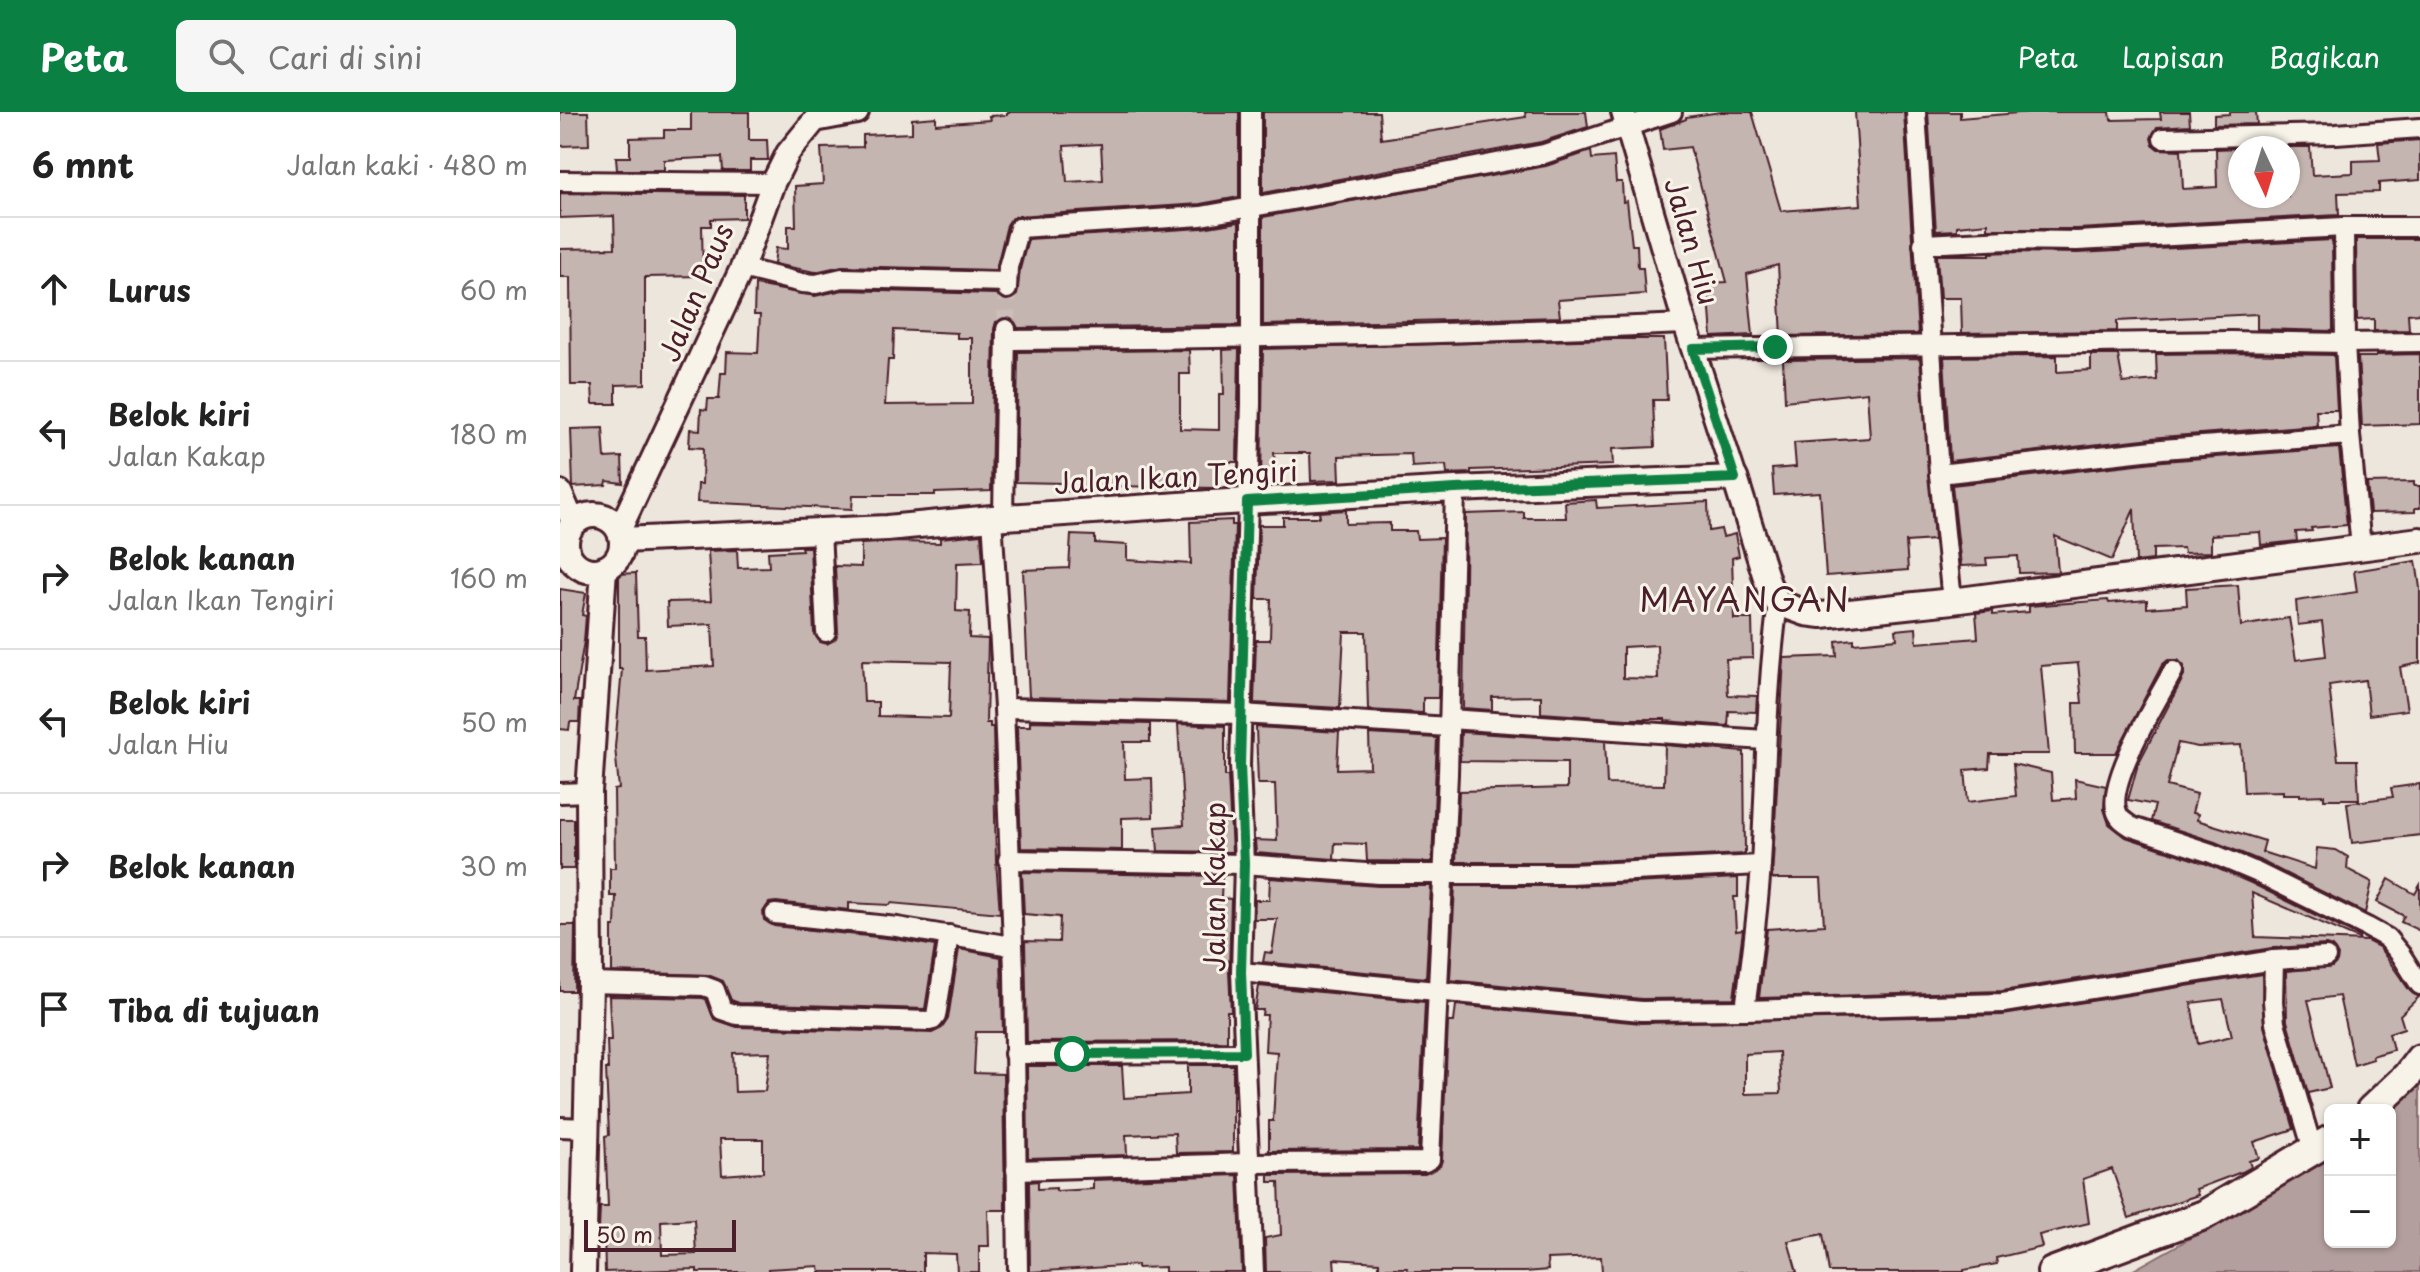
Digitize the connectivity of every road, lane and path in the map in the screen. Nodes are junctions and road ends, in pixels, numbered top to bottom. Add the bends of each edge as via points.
1 (857, 112) edge
2 (1251, 112) edge
3 (1672, 112) edge
4 (1916, 112) edge
5 (813, 116) edge
6 (1625, 119) edge
7 (2420, 128) edge
8 (2163, 138) dead end
9 (560, 181) edge
10 (773, 183) junction
11 (1251, 208) junction
12 (2344, 227) junction
13 (2420, 227) edge
14 (1923, 244) junction
15 (742, 268) junction
16 (1685, 324) junction
17 (1250, 339) junction
18 (2420, 342) edge
19 (2345, 343) junction
20 (1930, 346) junction
21 (1693, 349) junction
22 (2350, 435) junction
23 (1939, 474) junction
24 (1735, 478) junction
25 (1455, 489) junction
26 (560, 492) edge
27 (1247, 502) junction
28 (998, 517) junction
29 (821, 531) junction
30 (567, 535) edge
31 (621, 535) junction
32 (2420, 540) edge
33 (2361, 547) junction
34 (604, 569) junction
35 (1952, 601) junction
36 (1778, 603) junction
37 (826, 632) dead end
38 (2173, 671) dead end
39 (1004, 708) junction
40 (1241, 714) junction
41 (1449, 723) junction
42 (1765, 740) junction
43 (589, 792) junction
44 (560, 793) edge
45 (1008, 860) junction
46 (1244, 864) junction
47 (1761, 865) junction
48 (1444, 873) junction
49 (775, 914) dead end
50 (949, 935) junction
51 (1011, 946) junction
52 (2326, 957) dead end
53 (2274, 960) junction
54 (1241, 972) junction
55 (590, 983) junction
56 (2420, 985) edge
57 (1437, 991) junction
58 (1745, 1010) junction
59 (1244, 1053) junction
60 (1014, 1054) junction
61 (2420, 1059) edge
62 (2377, 1104) edge
63 (560, 1127) edge
64 (587, 1128) junction
65 (2321, 1145) edge
66 (1250, 1163) junction
67 (1016, 1170) junction
68 (583, 1272) edge
69 (1018, 1272) edge
70 (1254, 1272) edge
71 (2052, 1272) edge

1 - 5 street, Jalan Paus
2 - 11 street, Jalan Kakap
3 - 6 street
4 - 14 street
5 - 10 street, Jalan Paus
6 - 11 street via 1544,154
6 - 16 street, Jalan Hiu
7 - 8 street
9 - 10 street
10 - 15 street, Jalan Paus
11 - 15 street via 1019,228 1007,285 842,278 816,284
11 - 17 street, Jalan Kakap
12 - 13 street
12 - 14 street
12 - 19 street
14 - 20 street
15 - 31 street, Jalan Paus
16 - 17 street
16 - 21 street, Jalan Hiu
17 - 27 street, Jalan Kakap
17 - 28 street via 1006,334
18 - 19 street
19 - 20 street
19 - 22 street
20 - 21 street
20 - 23 street
21 - 24 street, Jalan Hiu
22 - 23 street
22 - 33 street
23 - 35 street
24 - 25 main road, Jalan Ikan Tengiri
24 - 36 main road
25 - 27 main road, Jalan Ikan Tengiri
25 - 41 street
26 - 30 street
27 - 28 main road, Jalan Ikan Tengiri
27 - 40 street, Jalan Kakap
28 - 29 main road, Jalan Ikan Tengiri
28 - 39 street
29 - 31 main road, Jalan Ikan Tengiri
29 - 37 street
30 - 31 main road via 581,519 598,516 614,524
30 - 34 main road via 567,550 577,565
31 - 34 main road via 618,558
32 - 33 main road
33 - 35 main road
34 - 43 main road
35 - 36 main road via 1822,615
36 - 42 street
38 - 56 street via 2127,757 2116,798 2121,821 2256,872 2367,927 2387,938
39 - 40 street
39 - 45 street
40 - 41 street
40 - 46 street, Jalan Kakap
41 - 42 street
41 - 48 street
42 - 47 street
43 - 44 street
43 - 55 main road
45 - 46 street
45 - 51 street
46 - 48 street
46 - 54 street, Jalan Kakap
47 - 48 street via 1570,874
47 - 58 street
48 - 57 street
49 - 50 street
50 - 51 street
50 - 55 street via 936,1016 929,1021 737,1015 722,1010 715,990 704,986
51 - 60 street
52 - 53 street
53 - 58 street via 2003,1003
53 - 65 street via 2275,1023
54 - 57 street
54 - 59 street, Jalan Kakap
55 - 64 main road
57 - 58 street via 1641,1011
57 - 66 street via 1430,1159
59 - 60 street
59 - 66 street, Jalan Kakap
60 - 67 street
61 - 62 highway
63 - 64 street
64 - 68 main road
65 - 71 highway via 2204,1215
66 - 67 street
66 - 70 street, Jalan Kakap
67 - 69 street

